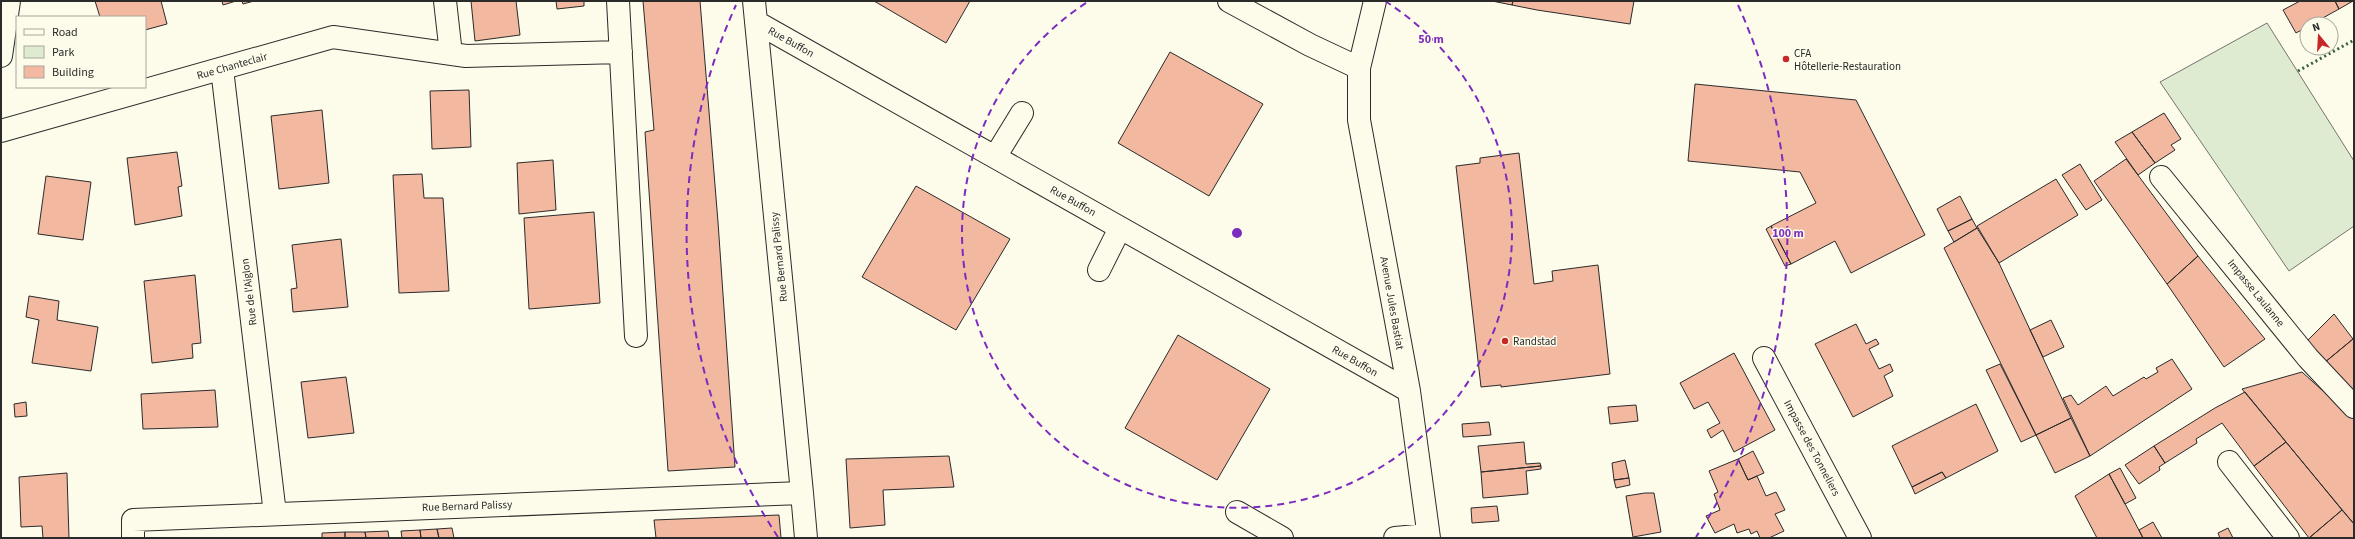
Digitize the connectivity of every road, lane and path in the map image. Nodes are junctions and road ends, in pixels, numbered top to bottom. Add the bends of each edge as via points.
1 (9, 1) edge
2 (445, 1) edge
3 (618, 1) edge
4 (1229, 1) edge
5 (1375, 1) edge
6 (755, 12) edge
7 (621, 52) junction
8 (459, 55) junction
9 (1, 56) edge
10 (1358, 68) junction
11 (222, 69) junction
12 (1022, 113) dead end
13 (1, 131) edge
14 (995, 157) junction
15 (2161, 177) dead end
16 (1120, 228) junction
17 (1098, 270) dead end
18 (636, 336) dead end
19 (1764, 358) dead end
20 (1409, 391) junction
21 (2354, 407) edge
22 (2229, 462) dead end
23 (802, 493) junction
24 (1237, 512) dead end
25 (275, 514) junction
26 (133, 529) edge
27 (1428, 536) edge
28 (806, 538) edge
29 (1282, 538) edge
30 (1395, 538) edge
31 (1860, 538) edge
32 (2288, 538) edge

1 - 9 street
2 - 8 street
3 - 7 street
4 - 10 street
5 - 10 street, Avenue Jules Bastiat
6 - 14 street, Rue Buffon
6 - 23 street, Rue Bernard Palissy
7 - 8 street, Rue Chanteclair
7 - 18 street
8 - 11 street, Rue Chanteclair via 333,37
10 - 20 street, Avenue Jules Bastiat via 1359,120
11 - 13 street, Rue Chanteclair
11 - 25 street, Rue de l'Aiglon
12 - 14 street
14 - 16 street, Rue Buffon
15 - 21 street, Impasse Laulanne via 2308,358
16 - 17 street
16 - 20 street, Rue Buffon
19 - 31 street, Impasse des Tonneliers
20 - 27 street, Avenue Jules Bastiat
22 - 32 street
23 - 25 street, Rue Bernard Palissy
23 - 28 street, Rue Bernard Palissy
24 - 29 street
25 - 26 street, Rue Bernard Palissy
27 - 30 street

